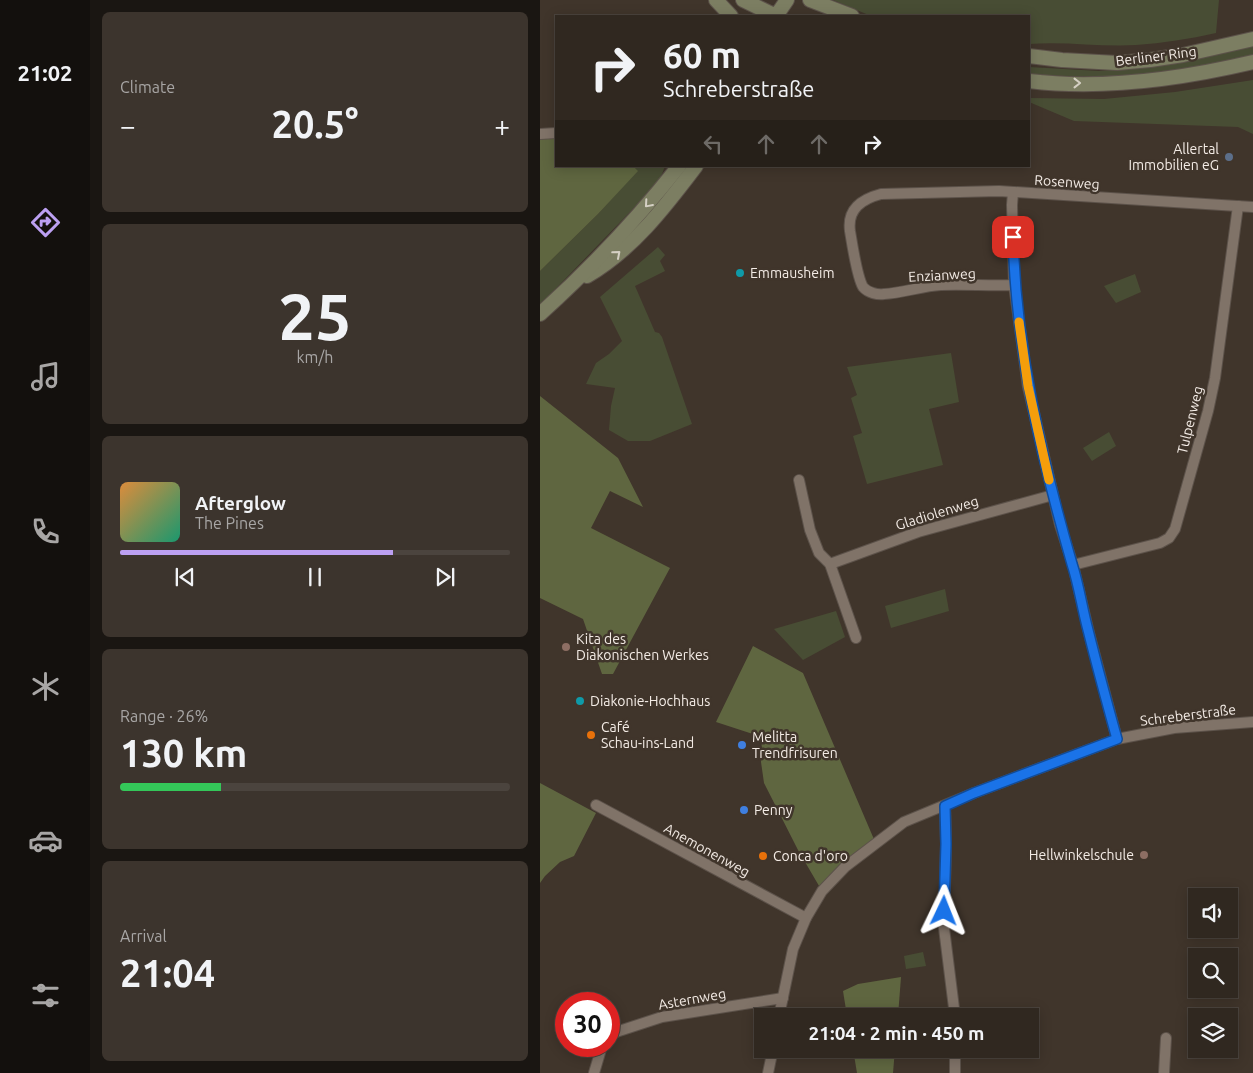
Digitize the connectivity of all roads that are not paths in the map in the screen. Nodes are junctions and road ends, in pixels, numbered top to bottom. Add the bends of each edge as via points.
1 (716, 0) edge
2 (743, 0) edge
3 (789, 0) edge
4 (810, 0) edge
5 (730, 15) edge
6 (774, 15) edge
7 (777, 15) edge
8 (788, 15) edge
9 (849, 15) edge
10 (1253, 39) edge
11 (1030, 56) edge
12 (1253, 62) edge
13 (1030, 81) edge
14 (555, 133) edge
15 (540, 134) edge
16 (678, 167) edge
17 (695, 167) edge
18 (1013, 192) junction
19 (1238, 206) junction
20 (1253, 207) edge
21 (577, 281) junction
22 (1014, 286) junction
23 (872, 293) joint
24 (540, 314) edge
25 (799, 480) dead end
26 (1053, 495) junction
27 (830, 564) junction
28 (1073, 565) junction
29 (856, 638) dead end
30 (1253, 722) edge
31 (1117, 739) junction
32 (596, 805) dead end
33 (945, 806) junction
34 (806, 918) junction
35 (783, 998) junction
36 (781, 1008) edge
37 (954, 1008) edge
38 (620, 1031) edge
39 (1166, 1038) dead end
40 (599, 1057) edge
41 (771, 1058) edge
42 (955, 1058) edge
43 (594, 1073) edge
44 (768, 1073) edge
45 (955, 1073) edge
46 (1164, 1073) edge

1 - 5 main road
2 - 6 main road
3 - 7 main road
3 - 8 main road
4 - 9 main road
10 - 11 main road, Berliner Ring via 1150,60 1117,62
13 -> 12 main road, Berliner Ring via 1109,84 1174,78
14 - 15 street
16 -> 21 main road
21 -> 17 main road via 603,266 648,227
18 - 19 street, Rosenweg
18 - 22 street
18 - 23 street, Rosenweg via 880,194 866,198 855,208 849,224 863,287
19 - 20 street, Rosenweg
19 - 28 street, Tulpenweg via 1215,378 1175,529 1160,543
21 - 24 main road
22 - 23 street, Enzianweg via 942,285 884,295
22 - 26 street via 1028,386
25 - 27 street via 810,530 819,553
26 - 27 street, Gladiolenweg via 918,532
26 - 28 street
27 - 29 street
28 - 31 street
30 - 31 street, Schreberstraße via 1174,728
31 - 33 street, Schreberstraße
32 - 34 street, Anemonenweg
33 - 34 street, Schreberstraße via 904,822 845,867 822,891
33 - 37 street via 944,928
34 - 35 street, Schreberstraße via 793,949
35 - 36 street, Schreberstraße
35 - 38 street, Asternweg via 662,1017
39 - 46 street
40 - 43 street
41 - 44 street
42 - 45 street

